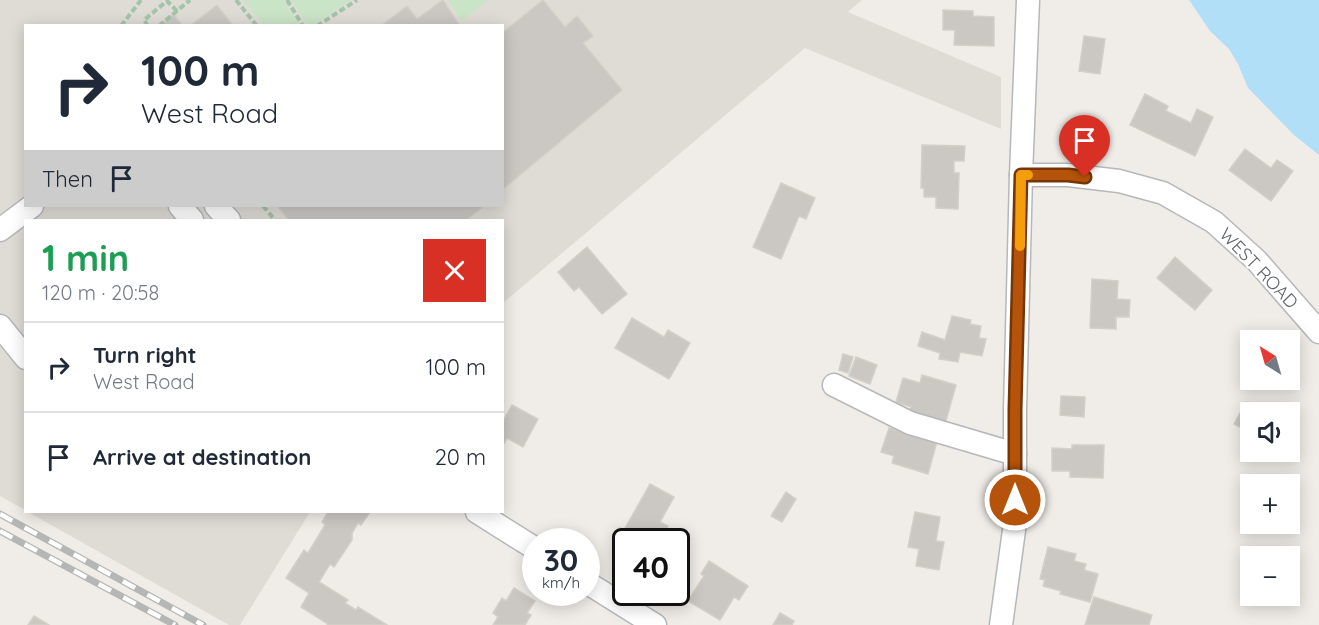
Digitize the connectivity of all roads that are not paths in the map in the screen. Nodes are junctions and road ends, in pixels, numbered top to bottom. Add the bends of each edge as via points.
1 (1028, 0) edge
2 (1021, 175) junction
3 (31, 207) edge
4 (181, 207) edge
5 (217, 207) edge
6 (191, 219) edge
7 (228, 219) edge
8 (0, 230) edge
9 (0, 326) edge
10 (1319, 332) edge
11 (24, 356) edge
12 (834, 385) dead end
13 (1015, 454) junction
14 (479, 513) edge
15 (522, 540) edge
16 (600, 591) edge
17 (655, 625) edge
18 (1001, 625) edge

1 - 2 street
2 - 10 street, WEST ROAD via 1109,180 1163,193 1214,222 1257,261
2 - 13 street
3 - 8 street
4 - 6 street
5 - 7 street
9 - 11 street
12 - 13 street via 910,423
13 - 18 street via 1015,523
14 - 15 street
16 - 17 street

